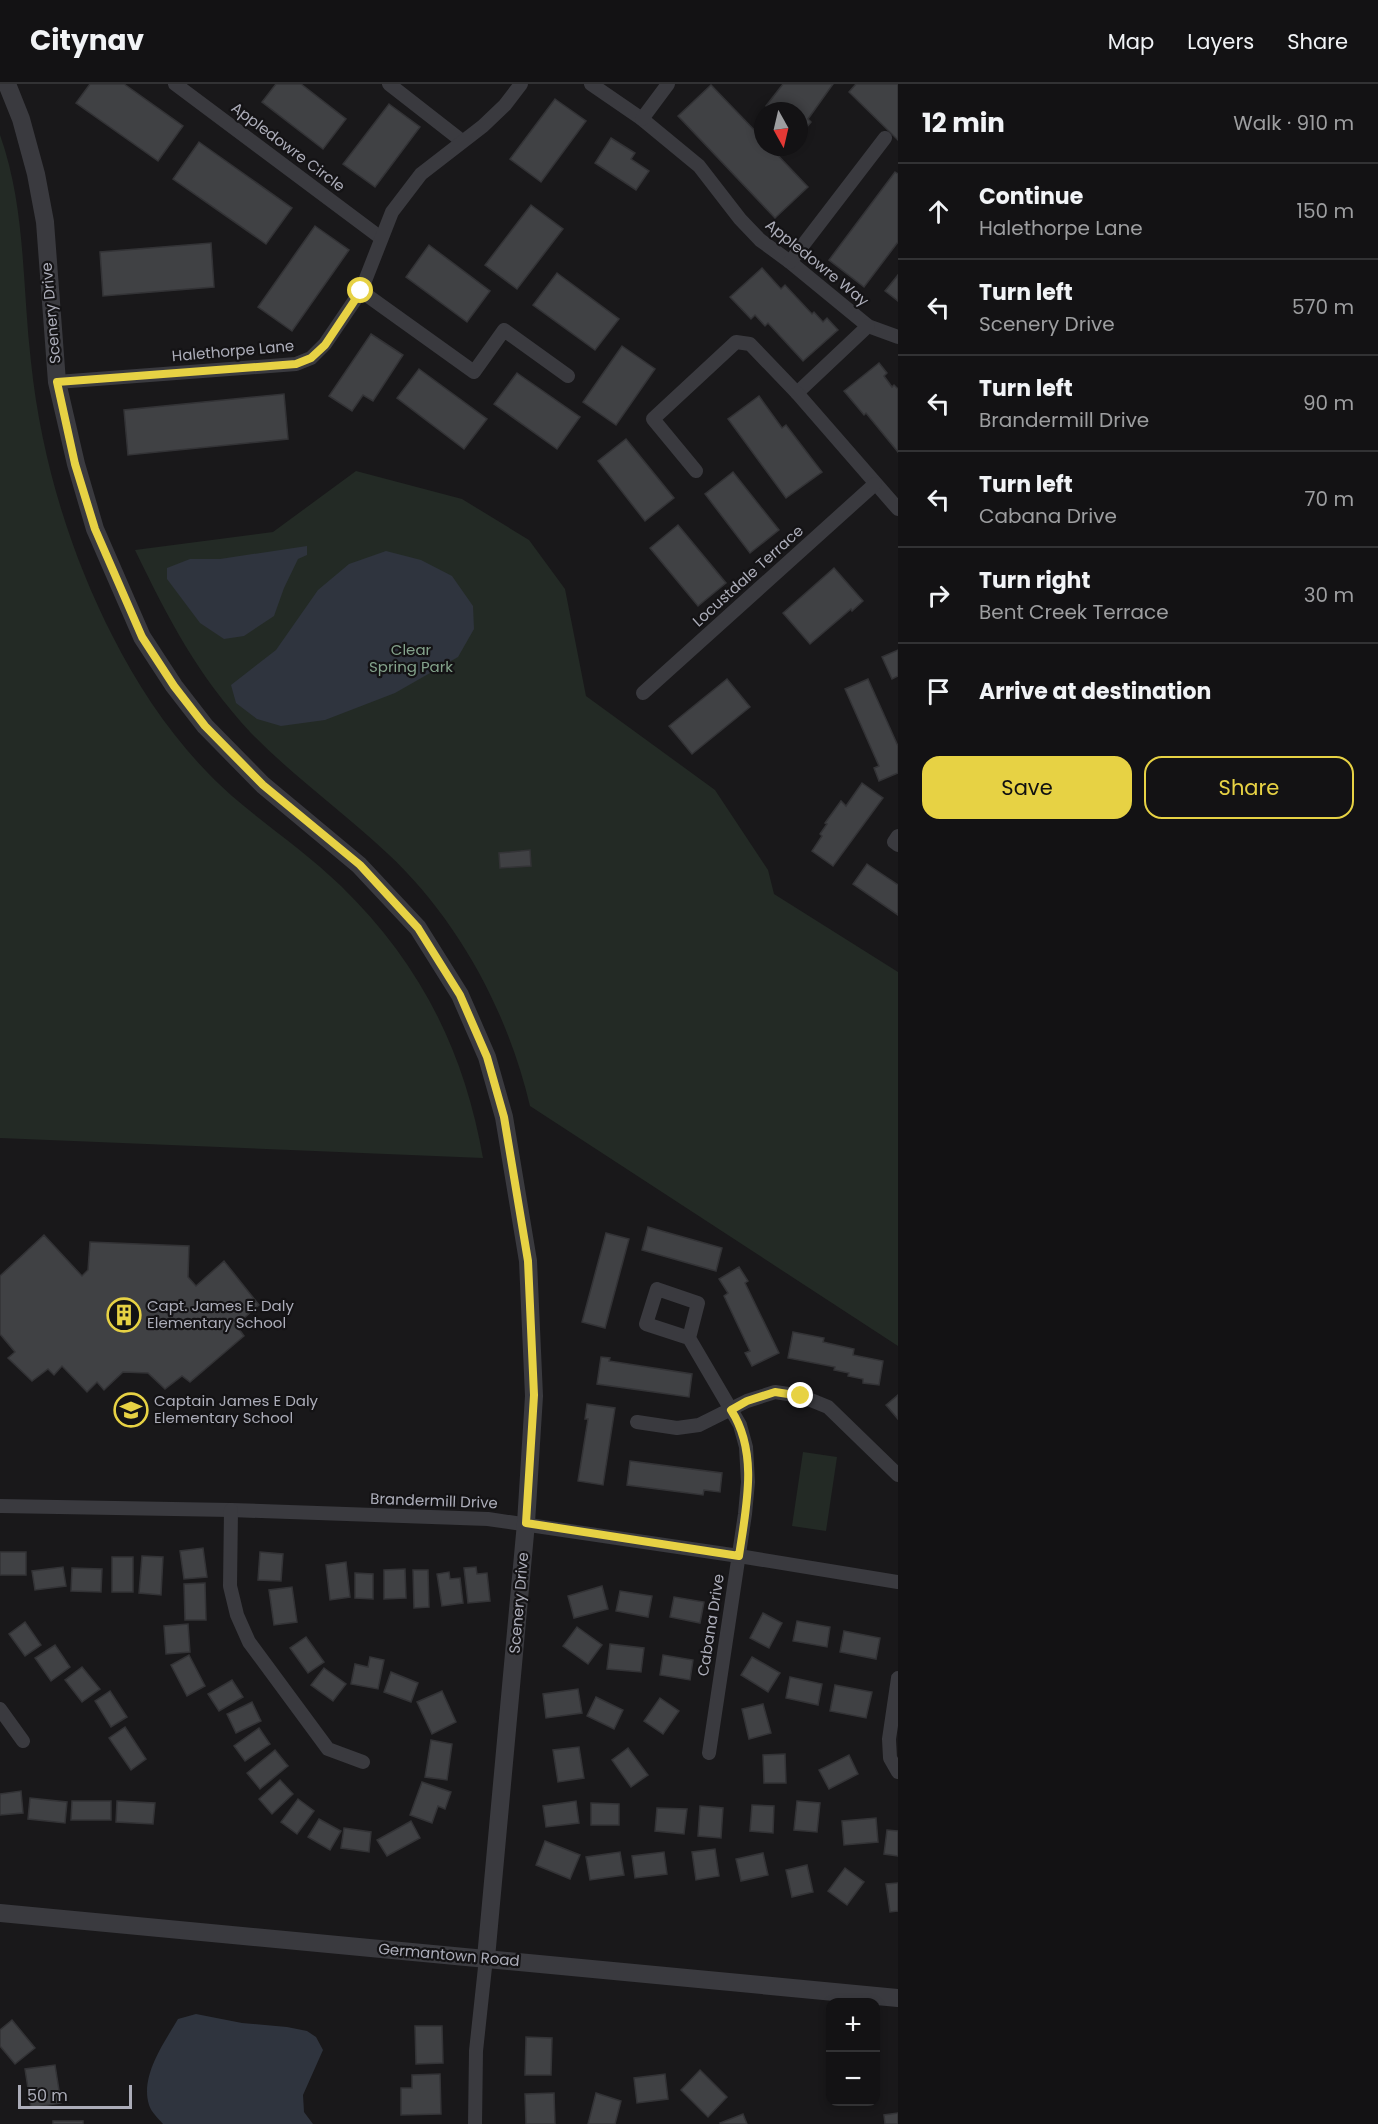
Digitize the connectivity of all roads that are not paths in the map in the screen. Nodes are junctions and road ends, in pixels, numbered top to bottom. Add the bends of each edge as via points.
1 (7, 84) edge
2 (175, 84) edge
3 (389, 84) edge
4 (521, 84) edge
5 (591, 84) edge
6 (668, 84) edge
7 (642, 119) junction
8 (885, 138) dead end
9 (462, 141) junction
10 (381, 238) junction
11 (790, 262) junction
12 (361, 291) junction
13 (868, 326) junction
14 (898, 337) edge
15 (568, 376) dead end
16 (57, 382) junction
17 (797, 393) junction
18 (696, 471) dead end
19 (875, 484) junction
20 (898, 509) edge
21 (643, 693) dead end
22 (898, 836) edge
23 (898, 845) edge
24 (689, 1338) dead end
25 (731, 1410) junction
26 (637, 1422) dead end
27 (898, 1475) edge
28 (0, 1506) edge
29 (231, 1510) junction
30 (526, 1523) junction
31 (739, 1556) junction
32 (898, 1582) edge
33 (898, 1678) edge
34 (0, 1709) edge
35 (23, 1741) dead end
36 (709, 1753) dead end
37 (363, 1762) dead end
38 (898, 1772) edge
39 (0, 1913) edge
40 (486, 1958) junction
41 (898, 1998) edge
42 (475, 2124) edge

1 - 16 street, Scenery Drive via 21,119 45,222
2 - 10 street, Appledowre Circle
3 - 9 street
4 - 9 street, Halethorpe Lane via 505,105
5 - 7 street, Appledowre Way
6 - 7 street
7 - 11 street, Appledowre Way via 699,166 760,240
8 - 11 street
9 - 10 street, Halethorpe Lane via 421,174 392,212
10 - 12 street, Halethorpe Lane
11 - 13 street, Appledowre Way
12 - 15 street via 474,372 504,330
12 - 16 street, Halethorpe Lane via 325,345 311,358 296,364
13 - 14 street, Appledowre Way
13 - 17 street
16 - 30 street, Scenery Drive via 75,464 95,529 142,637 205,726 263,785 360,865 418,928 460,995 487,1057 504,1117 528,1261 534,1395
17 - 18 street via 750,344 736,342 653,418
17 - 19 street
19 - 20 street
19 - 21 street, Locustdale Terrace
22 - 23 street via 894,842
24 - 25 street, Cabana Drive
25 - 26 street via 699,1425 676,1428
25 - 27 street via 775,1392 801,1396 828,1407
25 - 31 street, Cabana Drive via 740,1425 748,1470
28 - 29 street, Brandermill Drive
29 - 30 street, Brandermill Drive
29 - 37 street via 230,1586 249,1642 328,1749
30 - 31 street, Brandermill Drive
30 - 40 street, Scenery Drive
31 - 32 street, Brandermill Drive
31 - 36 street, Cabana Drive
33 - 38 street via 889,1739 890,1758
34 - 35 street
39 - 40 street, Germantown Road
40 - 41 street, Germantown Road
40 - 42 street, Scenery Drive via 476,2051

